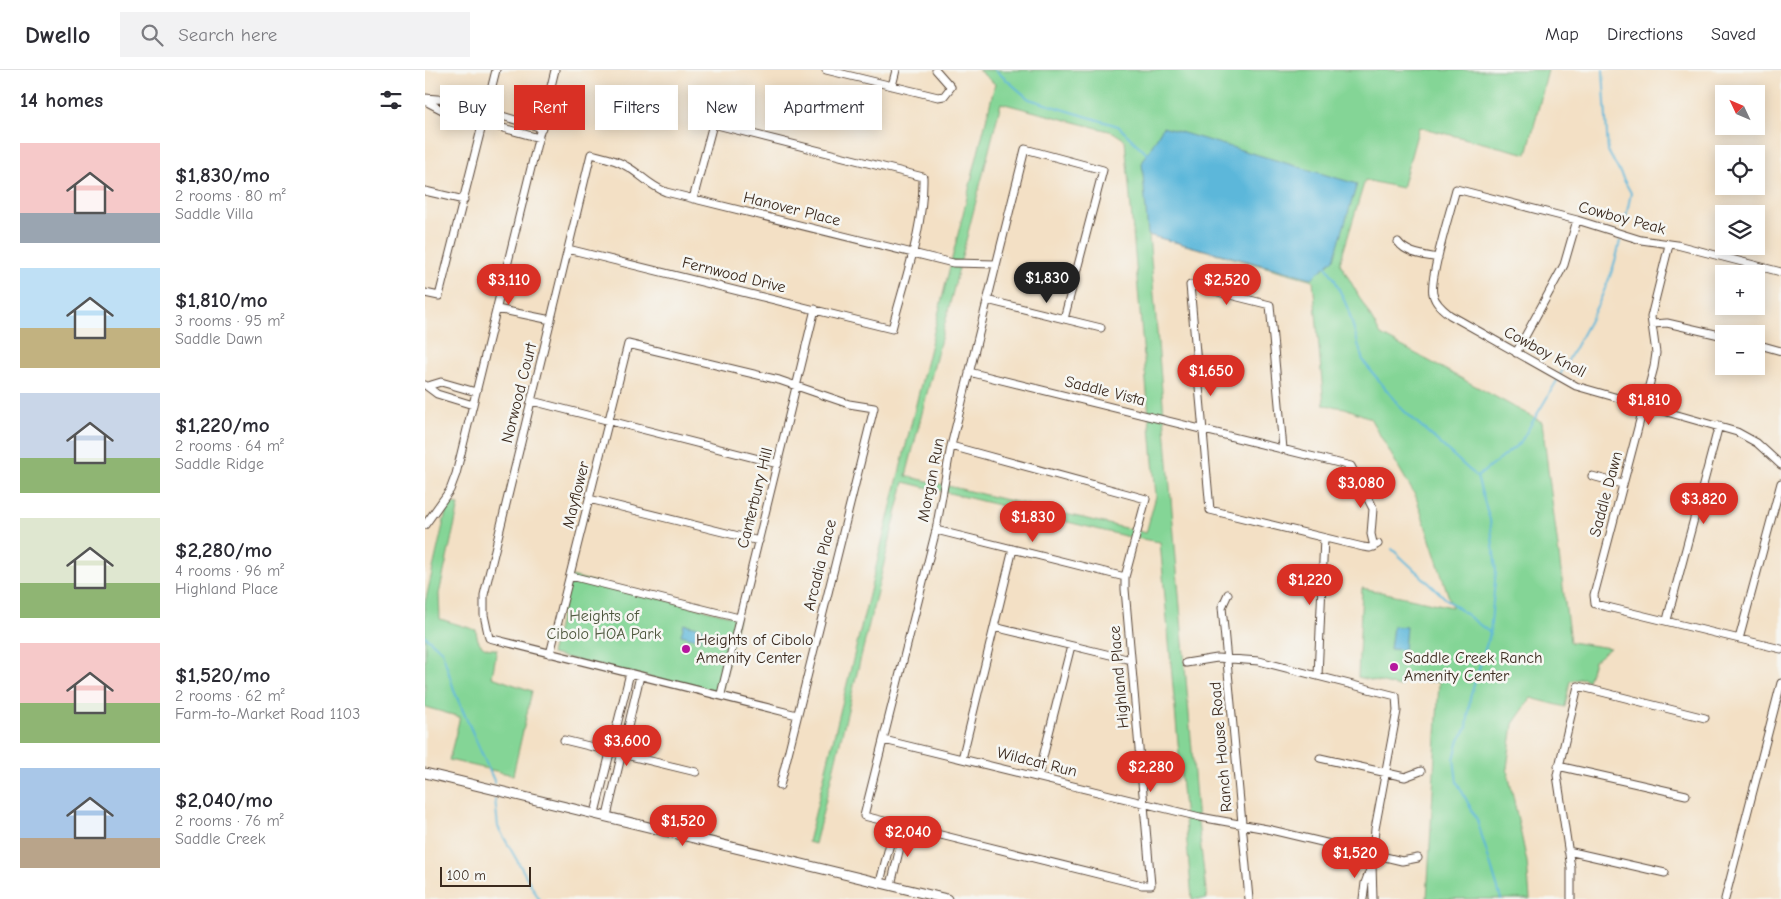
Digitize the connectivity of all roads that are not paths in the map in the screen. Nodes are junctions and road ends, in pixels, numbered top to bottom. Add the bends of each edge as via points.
1 (496, 70) edge
2 (555, 70) edge
3 (825, 70) edge
4 (896, 70) edge
5 (936, 70) edge
6 (492, 85) edge
7 (552, 85) edge
8 (892, 86) junction
9 (425, 100) edge
10 (440, 100) edge
11 (440, 109) edge
12 (504, 128) edge
13 (481, 130) edge
14 (541, 130) edge
15 (539, 138) junction
16 (591, 154) joint
17 (1456, 189) joint
18 (425, 191) edge
19 (693, 198) junction
20 (464, 200) junction
21 (1577, 220) junction
22 (1398, 242) dead end
23 (1669, 245) junction
24 (568, 249) junction
25 (911, 252) junction
26 (1438, 258) junction
27 (996, 264) junction
28 (1781, 272) edge
29 (425, 293) edge
30 (987, 300) junction
31 (497, 309) junction
32 (815, 309) junction
33 (1064, 319) junction
34 (551, 320) junction
35 (1652, 324) junction
36 (1101, 328) dead end
37 (1715, 334) edge
38 (1765, 347) edge
39 (1781, 351) edge
40 (1516, 353) junction
41 (969, 372) junction
42 (426, 385) edge
43 (453, 385) junction
44 (797, 385) junction
45 (476, 392) junction
46 (449, 398) junction
47 (531, 401) junction
48 (473, 404) junction
49 (1643, 407) junction
50 (609, 422) junction
51 (1719, 426) junction
52 (1203, 429) junction
53 (951, 446) junction
54 (1283, 449) junction
55 (777, 464) junction
56 (1781, 465) edge
57 (1592, 476) dead end
58 (1781, 483) edge
59 (1622, 484) junction
60 (589, 499) junction
61 (425, 525) edge
62 (935, 530) junction
63 (1324, 538) junction
64 (759, 541) junction
65 (1013, 549) junction
66 (571, 576) junction
67 (1125, 578) junction
68 (1228, 594) dead end
69 (739, 618) junction
70 (1667, 620) junction
71 (993, 627) junction
72 (1739, 639) junction
73 (1071, 646) junction
74 (1781, 648) edge
75 (551, 654) junction
76 (1227, 659) junction
77 (1131, 660) junction
78 (1186, 663) dead end
79 (629, 673) junction
80 (640, 676) junction
81 (1318, 676) junction
82 (1781, 682) edge
83 (721, 694) junction
84 (797, 715) junction
85 (1705, 718) dead end
86 (564, 740) dead end
87 (884, 740) junction
88 (610, 751) junction
89 (621, 754) junction
90 (962, 758) junction
91 (1320, 758) dead end
92 (1559, 766) junction
93 (1421, 771) dead end
94 (696, 772) dead end
95 (425, 773) edge
96 (1384, 774) junction
97 (1038, 777) junction
98 (780, 786) dead end
99 (1686, 794) dead end
100 (1145, 802) junction
101 (595, 813) junction
102 (607, 816) junction
103 (895, 824) junction
104 (905, 826) junction
105 (1242, 826) junction
106 (1568, 851) junction
107 (1373, 855) junction
108 (1417, 858) dead end
109 (1372, 865) junction
110 (1665, 873) dead end
111 (880, 882) junction
112 (891, 885) junction
113 (947, 899) edge
114 (1249, 899) edge
115 (1363, 899) edge
116 (1373, 899) edge
117 (1571, 899) edge
118 (1725, 899) edge

1 - 6 street
2 - 7 street
3 - 8 street
4 - 8 street
5 - 8 street via 951,87 944,96
9 - 10 street
9 - 11 street
12 - 15 street
13 - 20 street
14 - 15 street
15 - 31 street
16 - 19 street, Hanover Place via 617,161 651,186
16 - 24 street, Norwood Court
17 - 21 street, Cowboy Peak
17 - 26 street, Cowboy Knoll
18 - 20 street
19 - 25 street, Hanover Place
19 - 25 street via 713,124 923,177 923,204
20 - 29 street via 439,296
21 - 23 street, Cowboy Peak via 1641,240
21 - 40 street via 1564,265
22 - 26 street via 1410,252
23 - 28 street, Cowboy Peak
23 - 35 street, Saddle Dawn via 1652,311
24 - 32 street, Fernwood Drive
24 - 34 street, Norwood Court
25 - 27 street, Hanover Place via 956,263
25 - 32 street, Fernwood Drive via 892,329
26 - 40 street, Cowboy Knoll via 1432,292 1439,306
27 - 30 street, Morgan Run
27 - 33 street, Morgan Run via 1025,149 1103,170
30 - 33 street
30 - 41 street, Morgan Run
31 - 34 street
31 - 45 street
32 - 44 street, Canterbury Hill
33 - 36 street
34 - 47 street, Norwood Court
35 - 37 street via 1667,323
35 - 49 street, Saddle Dawn via 1655,360
38 - 39 street
40 - 49 street, Cowboy Knoll via 1576,386
41 - 52 street, Saddle Vista
41 - 53 street, Morgan Run
42 - 43 street via 441,382
42 - 46 street
43 - 45 street
43 - 46 street
44 - 50 street, Mayflower via 628,344
44 - 55 street, Canterbury Hill
44 - 84 street, Arcadia Place via 849,404 873,408
45 - 48 street
46 - 48 street
47 - 50 street
47 - 75 street, Norwood Court via 484,595 484,615 489,638
48 - 61 street via 450,490
49 - 51 street, Cowboy Knoll
49 - 59 street, Saddle Dawn
50 - 55 street
50 - 60 street, Mayflower
51 - 56 street, Cowboy Knoll via 1757,443
51 - 70 street
52 - 54 street, Saddle Vista
52 - 54 street via 1190,285 1270,305
52 - 63 street via 1210,510
53 - 62 street, Morgan Run
53 - 67 street, Highland Place via 1146,499
54 - 63 street, Saddle Vista via 1351,466 1373,509 1371,534 1376,545 1363,547
55 - 64 street, Canterbury Hill
57 - 59 street
58 - 72 street
59 - 70 street, Saddle Dawn via 1594,595 1595,604
60 - 64 street
60 - 66 street, Mayflower
62 - 65 street
62 - 87 street, Morgan Run
63 - 81 street
64 - 69 street, Canterbury Hill
65 - 67 street
65 - 71 street
66 - 69 street
66 - 75 street, Mayflower
67 - 77 street, Highland Place
68 - 76 street, Ranch House Road via 1222,607
69 - 83 street, Canterbury Hill
70 - 72 street
71 - 73 street
71 - 90 street
72 - 74 street
73 - 77 street
73 - 97 street
75 - 79 street
76 - 78 street
76 - 81 street via 1259,661
76 - 105 street, Ranch House Road
77 - 100 street, Highland Place
79 - 80 street
79 - 88 street
80 - 83 street
80 - 89 street
81 - 96 street via 1396,696 1397,711
82 - 118 street
83 - 84 street
84 - 98 street, Arcadia Place
85 - 92 street via 1578,686
86 - 88 street
87 - 90 street, Wildcat Run
87 - 103 street, Morgan Run via 864,816
88 - 89 street
88 - 101 street
89 - 94 street
89 - 102 street
90 - 97 street, Wildcat Run
91 - 96 street
92 - 99 street
92 - 106 street via 1558,792
93 - 96 street via 1405,777
95 - 101 main road
96 - 107 street
97 - 100 street, Wildcat Run
100 - 104 street, Highland Place via 1151,885
100 - 105 street, Wildcat Run
101 - 102 main road
102 - 111 main road
103 - 104 street
103 - 111 street
104 - 112 street
105 - 107 street, Wildcat Run
105 - 114 street, Ranch House Road
106 - 110 street
106 - 117 street
107 - 108 street, Wildcat Run via 1402,861
107 - 109 street
109 - 115 street
109 - 116 street
111 - 112 main road
112 - 113 main road

